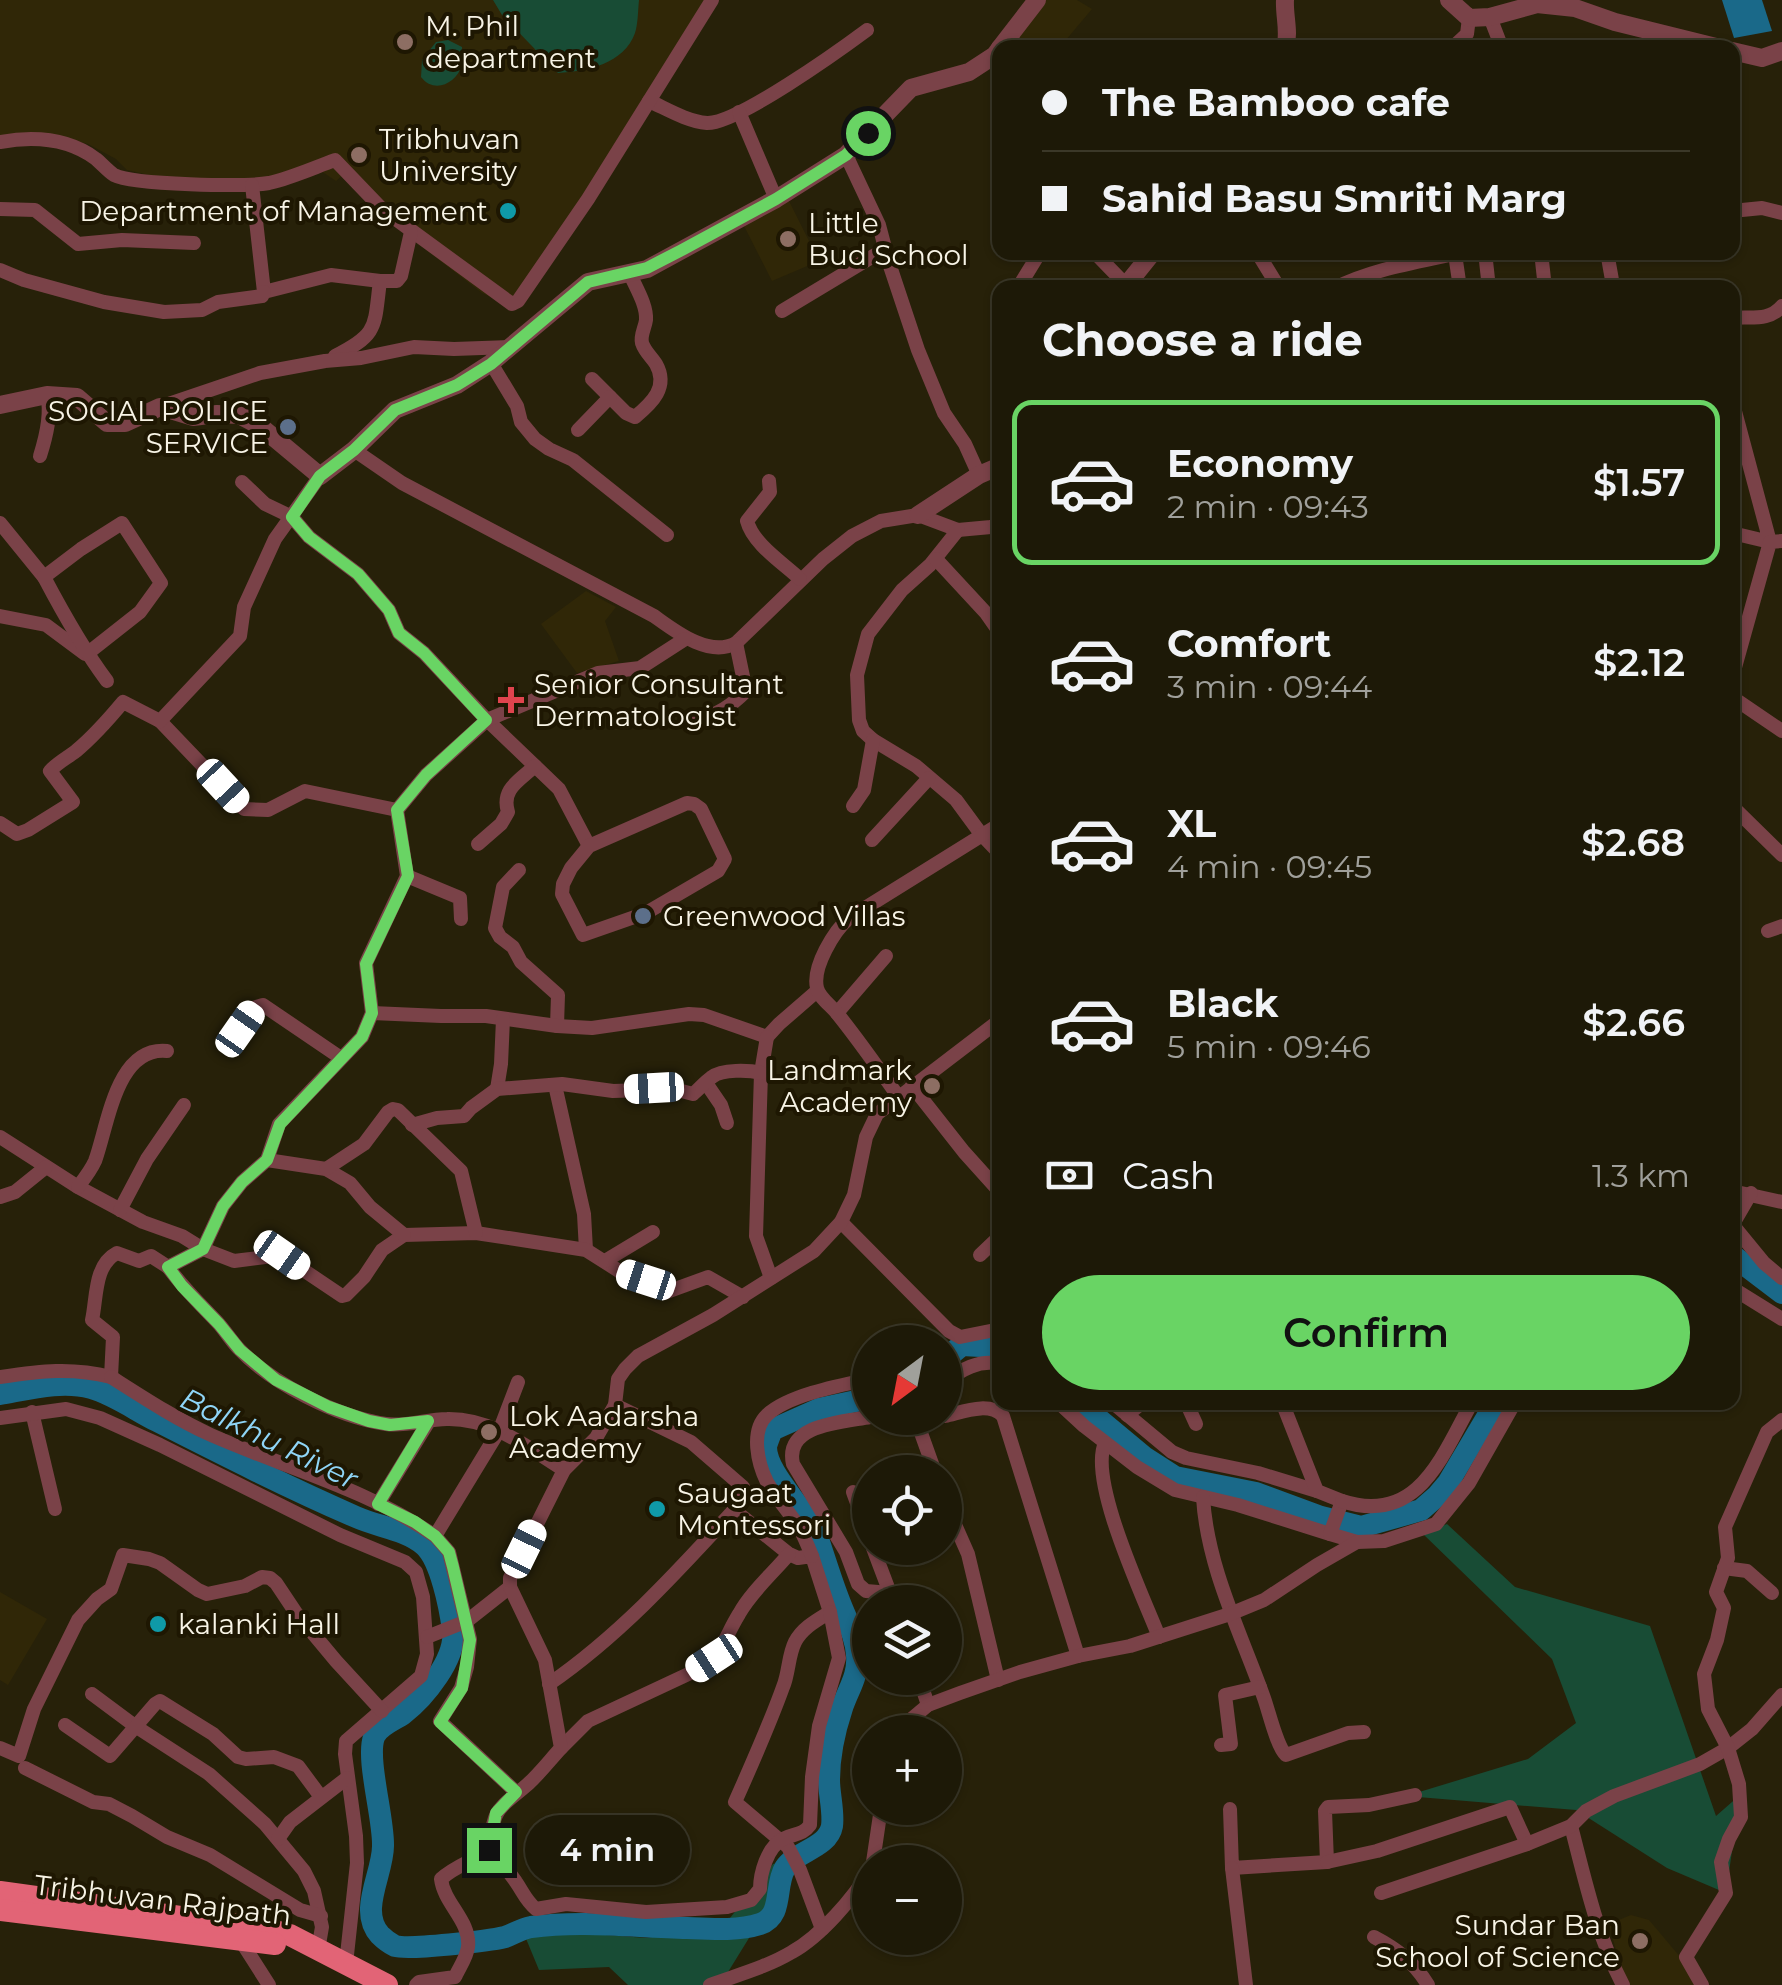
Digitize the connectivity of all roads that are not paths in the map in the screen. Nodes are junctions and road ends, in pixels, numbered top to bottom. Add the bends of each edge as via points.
1 (712, 0) edge
2 (1036, 0) edge
3 (1285, 0) edge
4 (1449, 0) edge
5 (1490, 17) junction
6 (1469, 18) junction
7 (866, 30) dead end
8 (1010, 40) edge
9 (1287, 40) edge
10 (1461, 40) edge
11 (1499, 40) edge
12 (1688, 40) edge
13 (1782, 51) edge
14 (1740, 53) edge
15 (992, 57) edge
16 (649, 101) junction
17 (739, 112) junction
18 (0, 142) edge
19 (846, 155) junction
20 (252, 185) junction
21 (776, 199) junction
22 (0, 209) edge
23 (1740, 209) edge
24 (1782, 213) edge
25 (412, 232) junction
26 (194, 243) dead end
27 (885, 250) junction
28 (1101, 260) edge
29 (1146, 260) edge
30 (1395, 260) edge
31 (1608, 260) edge
32 (0, 270) edge
33 (630, 274) junction
34 (1120, 280) edge
35 (1130, 280) edge
36 (1351, 280) edge
37 (1612, 280) dead end
38 (380, 281) junction
39 (264, 292) junction
40 (1782, 306) edge
41 (782, 311) dead end
42 (1740, 318) edge
43 (511, 346) junction
44 (325, 361) junction
45 (491, 364) junction
46 (592, 378) dead end
47 (47, 395) junction
48 (610, 396) junction
49 (0, 405) edge
50 (160, 407) junction
51 (1740, 426) edge
52 (578, 430) dead end
53 (354, 450) junction
54 (40, 456) dead end
55 (992, 470) edge
56 (980, 475) junction
57 (320, 476) junction
58 (769, 481) dead end
59 (242, 482) dead end
60 (918, 515) junction
61 (292, 517) junction
62 (0, 523) edge
63 (992, 527) edge
64 (958, 530) junction
65 (1740, 534) edge
66 (667, 535) dead end
67 (1776, 541) edge
68 (936, 559) junction
69 (44, 577) junction
70 (800, 579) junction
71 (0, 616) edge
72 (992, 622) edge
73 (685, 638) junction
74 (736, 642) junction
75 (88, 653) junction
76 (1740, 653) edge
77 (107, 681) junction
78 (122, 702) junction
79 (1740, 702) edge
80 (698, 719) dead end
81 (486, 720) junction
82 (160, 721) junction
83 (1782, 731) edge
84 (872, 740) junction
85 (535, 766) junction
86 (929, 778) junction
87 (853, 806) dead end
88 (397, 810) junction
89 (1740, 814) edge
90 (0, 823) edge
91 (992, 828) edge
92 (982, 834) junction
93 (872, 840) dead end
94 (478, 844) dead end
95 (992, 845) edge
96 (590, 846) junction
97 (1782, 856) edge
98 (519, 870) dead end
99 (408, 876) junction
100 (460, 919) dead end
101 (886, 956) dead end
102 (817, 991) junction
103 (372, 1013) junction
104 (837, 1013) junction
105 (503, 1019) junction
106 (557, 1026) junction
107 (992, 1026) edge
108 (240, 1029) dead end
109 (766, 1037) junction
110 (168, 1051) dead end
111 (342, 1058) junction
112 (761, 1073) junction
113 (706, 1084) junction
114 (548, 1086) junction
115 (912, 1086) junction
116 (496, 1089) junction
117 (898, 1096) junction
118 (184, 1106) dead end
119 (727, 1123) dead end
120 (412, 1125) junction
121 (0, 1137) edge
122 (267, 1160) junction
123 (46, 1167) junction
124 (326, 1169) junction
125 (992, 1183) edge
126 (78, 1187) junction
127 (1740, 1191) edge
128 (1752, 1193) junction
129 (0, 1197) edge
130 (1782, 1202) edge
131 (120, 1210) junction
132 (1740, 1212) edge
133 (842, 1222) junction
134 (652, 1232) dead end
135 (476, 1233) junction
136 (404, 1234) junction
137 (1740, 1234) edge
138 (992, 1244) edge
139 (203, 1249) junction
140 (586, 1250) junction
141 (980, 1256) dead end
142 (604, 1261) junction
143 (168, 1267) junction
144 (771, 1278) junction
145 (1782, 1278) edge
146 (1740, 1293) edge
147 (744, 1296) junction
148 (1782, 1319) edge
149 (945, 1325) edge
150 (992, 1330) edge
151 (962, 1336) edge
152 (992, 1363) edge
153 (962, 1369) edge
154 (0, 1377) edge
155 (112, 1378) junction
156 (518, 1382) dead end
157 (852, 1383) edge
158 (614, 1404) junction
159 (992, 1409) edge
160 (998, 1410) edge
161 (1067, 1410) edge
162 (1121, 1410) edge
163 (1133, 1410) edge
164 (1190, 1410) edge
165 (1285, 1410) edge
166 (1467, 1410) edge
167 (1511, 1410) edge
168 (32, 1412) junction
169 (962, 1413) edge
170 (1127, 1415) junction
171 (0, 1418) edge
172 (852, 1420) edge
173 (1782, 1420) edge
174 (428, 1421) junction
175 (1196, 1424) dead end
176 (500, 1430) junction
177 (1106, 1443) junction
178 (564, 1470) junction
179 (1317, 1491) junction
180 (1203, 1496) junction
181 (378, 1504) junction
182 (1341, 1506) junction
183 (54, 1508) dead end
184 (734, 1510) junction
185 (1331, 1531) junction
186 (435, 1536) junction
187 (962, 1540) edge
188 (1357, 1542) junction
189 (789, 1554) junction
190 (812, 1556) junction
191 (1724, 1568) junction
192 (859, 1585) edge
193 (510, 1588) junction
194 (1772, 1593) dead end
195 (830, 1612) junction
196 (1230, 1614) junction
197 (462, 1622) junction
198 (429, 1635) junction
199 (1159, 1637) junction
200 (1078, 1656) junction
201 (998, 1680) junction
202 (549, 1684) junction
203 (1260, 1687) junction
204 (92, 1694) dead end
205 (925, 1695) edge
206 (1782, 1695) edge
207 (928, 1705) junction
208 (382, 1710) junction
209 (916, 1715) edge
210 (64, 1724) dead end
211 (135, 1726) junction
212 (1364, 1732) dead end
213 (1220, 1746) dead end
214 (0, 1748) edge
215 (561, 1748) junction
216 (1728, 1748) junction
217 (25, 1768) dead end
218 (347, 1778) junction
219 (516, 1792) junction
220 (1415, 1795) dead end
221 (321, 1797) junction
222 (1230, 1810) dead end
223 (1572, 1826) junction
224 (278, 1838) junction
225 (784, 1843) junction
226 (1527, 1844) junction
227 (489, 1850) junction
228 (1328, 1862) junction
229 (1232, 1868) junction
230 (0, 1892) edge
231 (1381, 1892) dead end
232 (852, 1893) edge
233 (0, 1910) edge
234 (320, 1916) junction
235 (822, 1929) junction
236 (1374, 1937) dead end
237 (241, 1940) junction
238 (318, 1950) junction
239 (346, 1964) junction
240 (269, 1985) edge
241 (388, 1985) edge
242 (416, 1985) edge
243 (710, 1985) edge
244 (1246, 1985) edge
245 (1428, 1985) edge
246 (1623, 1985) edge
247 (1702, 1985) edge

1 - 16 street
2 - 8 street
3 - 9 street
4 - 6 street
5 - 6 street
5 - 11 street
5 - 12 street via 1537,4 1575,8
6 - 10 street
7 - 17 street
13 - 14 street via 1762,58
15 - 19 street via 969,72 911,88
16 - 17 street via 710,123
16 - 25 street via 516,302
17 - 21 street
18 - 20 street via 62,143 116,176
19 - 21 street
19 - 27 street
20 - 25 street via 335,160
20 - 39 street
21 - 33 street
22 - 26 street via 36,210 78,244
23 - 24 street
25 - 38 street via 401,276
27 - 41 street
27 - 56 street via 944,413
28 - 34 street
29 - 35 street
30 - 36 street
31 - 37 street
32 - 39 street via 104,302 164,312 202,310
33 - 43 street via 588,282
33 - 48 street via 645,309 642,343 660,383 658,395 634,417
38 - 39 street via 332,275
38 - 44 street via 367,338
40 - 42 street via 1763,318
43 - 44 street via 414,346
43 - 45 street
44 - 50 street via 260,373
45 - 53 street via 395,410
45 - 66 street via 535,439
46 - 48 street
47 - 49 street
47 - 50 street via 77,396 107,423
47 - 54 street
48 - 52 street
50 - 57 street via 193,417 239,416
51 - 67 street
53 - 57 street
53 - 73 street
55 - 56 street
56 - 60 street
57 - 61 street
58 - 70 street via 770,492 747,526
59 - 61 street via 264,504
60 - 64 street
60 - 70 street via 881,521 852,536
61 - 81 street via 358,574 399,633
61 - 82 street via 244,606 240,636
62 - 69 street
63 - 64 street
64 - 68 street
65 - 67 street
67 - 76 street
68 - 72 street
68 - 84 street via 868,634 857,675 858,706 863,732
69 - 75 street
69 - 75 street via 122,524 160,579 140,612
70 - 74 street
71 - 77 street via 46,625
73 - 74 street via 720,648
73 - 81 street via 640,668 598,673
74 - 80 street via 746,691 724,710
75 - 77 street
77 - 78 street
78 - 82 street
78 - 90 street via 50,771 73,802 17,834
79 - 83 street
81 - 85 street
81 - 88 street
82 - 88 street via 244,809 268,810 306,791
84 - 86 street
84 - 87 street via 864,790
85 - 94 street via 507,792 508,812
85 - 96 street via 560,790
86 - 92 street
86 - 93 street
88 - 99 street
89 - 97 street
91 - 92 street
92 - 95 street
92 - 102 street via 835,930
96 - 96 street via 570,868 562,894 583,934 646,913 718,870 725,859 700,809 687,803
98 - 106 street via 502,887 495,928 558,995
99 - 100 street via 460,898
99 - 103 street via 366,964
101 - 104 street
102 - 104 street
102 - 109 street
103 - 105 street
103 - 111 street
104 - 117 street
105 - 106 street
105 - 116 street
106 - 109 street via 616,1026 689,1014
107 - 115 street
108 - 111 street via 263,1005
109 - 112 street
110 - 126 street via 137,1059 116,1090 94,1165
111 - 122 street via 280,1124
112 - 113 street via 723,1072
112 - 144 street via 756,1236
113 - 114 street via 692,1094
113 - 119 street
114 - 116 street
114 - 140 street via 566,1132
115 - 117 street
115 - 125 street
116 - 120 street via 464,1116
117 - 133 street via 870,1126
118 - 131 street
120 - 124 street via 393,1109 364,1144
120 - 135 street via 461,1171
121 - 123 street
122 - 124 street
122 - 139 street via 223,1206
123 - 126 street
123 - 129 street
124 - 136 street
126 - 131 street
127 - 128 street
128 - 130 street
128 - 132 street
131 - 139 street
133 - 144 street via 814,1252
133 - 149 street
134 - 142 street
135 - 136 street
135 - 140 street
136 - 139 street via 342,1296 282,1255 234,1261
137 - 145 street
138 - 141 street
139 - 143 street
140 - 142 street
142 - 147 street via 664,1293 708,1277
143 - 155 street via 151,1256 139,1261 117,1252 99,1274 92,1320 113,1337
143 - 174 street via 240,1350 276,1380 369,1421
144 - 147 street
146 - 148 street
147 - 158 street via 638,1356 618,1379
150 - 151 street
152 - 153 street
154 - 155 street via 84,1370
155 - 181 street via 212,1436
156 - 176 street
157 - 190 street via 778,1408 760,1426 762,1471
158 - 178 street via 596,1438
158 - 184 street via 691,1442 724,1470 742,1488
159 - 169 street
160 - 200 street
161 - 177 street
162 - 170 street
163 - 170 street
164 - 175 street
165 - 179 street
166 - 182 street via 1417,1490 1400,1501
167 - 188 street via 1469,1484 1436,1524 1384,1541
168 - 171 street
168 - 183 street
168 - 198 street via 66,1409 100,1418 405,1562 419,1581
170 - 179 street via 1186,1458
172 - 192 street via 806,1432 790,1454
173 - 191 street via 1767,1432 1725,1527
174 - 176 street via 468,1420
174 - 181 street
176 - 178 street
176 - 186 street
177 - 180 street via 1175,1490
177 - 199 street via 1102,1480
178 - 193 street
179 - 182 street
180 - 185 street
180 - 196 street
181 - 186 street
182 - 185 street
184 - 189 street
184 - 202 street via 616,1633
185 - 188 street
186 - 197 street via 449,1552
187 - 201 street
188 - 196 street
189 - 190 street
189 - 215 street via 739,1613 714,1658 588,1721
190 - 195 street
191 - 194 street via 1747,1571
191 - 216 street via 1716,1592 1724,1608 1704,1674 1708,1709
193 - 197 street
193 - 202 street
195 - 225 street via 839,1658 818,1726 813,1812 802,1834
195 - 225 street via 796,1640 774,1714 735,1802
196 - 199 street
196 - 203 street
197 - 198 street
197 - 219 street via 470,1640 462,1688 440,1722
198 - 208 street via 420,1676
199 - 200 street
200 - 201 street
201 - 207 street
202 - 215 street
203 - 212 street via 1286,1755
203 - 213 street via 1226,1695 1230,1744
204 - 211 street
205 - 207 street
206 - 216 street
207 - 209 street
208 - 214 street via 270,1578 207,1594 160,1564 122,1555 112,1588 78,1620 18,1756
208 - 218 street via 346,1741
210 - 211 street via 110,1756
211 - 221 street via 155,1704 166,1703 238,1757 274,1756 298,1766
211 - 224 street via 210,1774
215 - 219 street
216 - 223 street via 1614,1796
216 - 247 street via 1741,1818 1721,1862 1726,1893 1686,1957
217 - 234 street via 109,1804
218 - 221 street
218 - 239 street via 357,1863
219 - 227 street via 496,1813
220 - 228 street via 1328,1808
221 - 224 street
222 - 229 street
223 - 226 street
223 - 246 street via 1594,1912
224 - 234 street via 304,1872
225 - 227 street via 775,1845 752,1900 646,1912 566,1904 536,1909
225 - 235 street
226 - 228 street via 1510,1807
226 - 231 street
227 - 242 street via 442,1879 466,1929 468,1948 456,1978
228 - 229 street
229 - 244 street
230 - 238 highway, Tribhuvan Rajpath via 255,1926
232 - 235 street
233 - 237 highway, Tribhuvan Rajpath
234 - 238 street
235 - 243 street via 792,1952
236 - 245 street via 1396,1948
237 - 238 highway, Tribhuvan Rajpath
237 - 240 street
238 - 239 highway, Tribhuvan Rajpath
239 - 241 highway, Tribhuvan Rajpath

